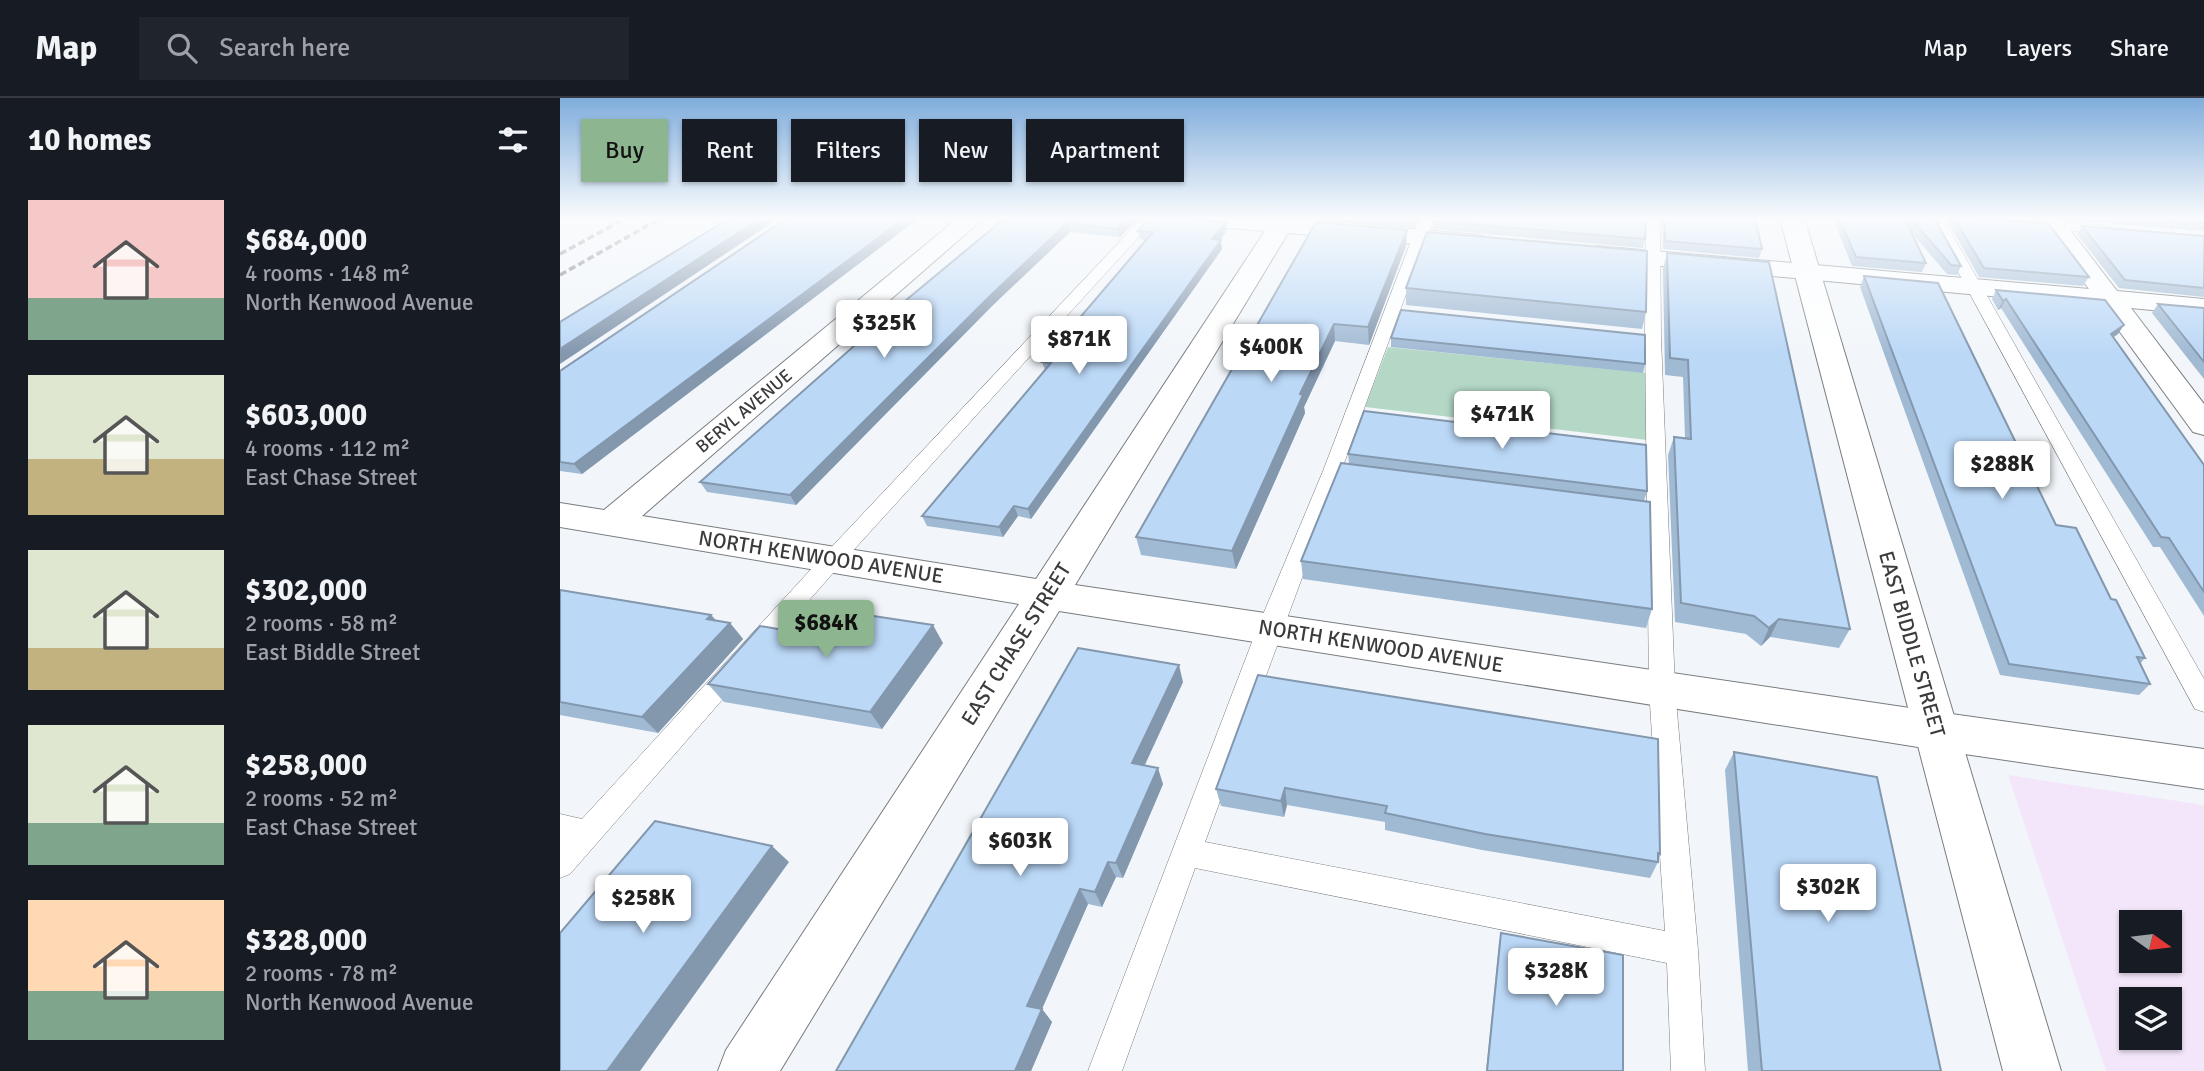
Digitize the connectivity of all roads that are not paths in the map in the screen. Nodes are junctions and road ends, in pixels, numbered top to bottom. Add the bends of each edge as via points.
1 (918, 263) edge
2 (1107, 263) edge
3 (1257, 263) edge
4 (1414, 263) edge
5 (1653, 263) edge
6 (1713, 263) edge
7 (1806, 263) edge
8 (1962, 263) edge
9 (2079, 263) edge
10 (1808, 272) junction
11 (1974, 286) junction
12 (2109, 299) junction
13 (2204, 307) edge
14 (2204, 425) edge
15 (1333, 471) junction
16 (1360, 474) edge
17 (1631, 509) edge
18 (1658, 512) junction
19 (560, 514) edge
20 (613, 522) junction
21 (832, 560) junction
22 (1047, 595) junction
23 (1269, 629) junction
24 (1662, 690) junction
25 (2204, 702) edge
26 (1937, 731) junction
27 (2204, 769) edge
28 (560, 827) edge
29 (588, 833) junction
30 (1186, 852) junction
31 (560, 864) edge
32 (1682, 950) junction
33 (747, 1071) edge
34 (1105, 1071) edge
35 (1688, 1071) edge
36 (2032, 1071) edge

1 - 20 street, BERYL AVENUE
2 - 21 lane
3 - 22 street, EAST CHASE STREET
4 - 15 lane via 1362,413
5 - 18 lane via 1646,338 1649,446
6 - 10 street
7 - 10 street, EAST BIDDLE STREET
8 - 11 lane
9 - 12 street
10 - 11 street
10 - 26 street, EAST BIDDLE STREET
11 - 12 street
11 - 25 lane
12 - 13 street
12 - 14 street
15 - 16 lane
15 - 23 lane
17 - 18 lane
18 - 24 lane
19 - 20 street, NORTH KENWOOD AVENUE
20 - 21 street, NORTH KENWOOD AVENUE
21 - 22 street, NORTH KENWOOD AVENUE
21 - 29 lane
22 - 23 street, NORTH KENWOOD AVENUE
22 - 33 street, EAST CHASE STREET
23 - 24 street, NORTH KENWOOD AVENUE
23 - 30 lane
24 - 26 street, NORTH KENWOOD AVENUE
24 - 32 lane
26 - 27 street, NORTH KENWOOD AVENUE
26 - 36 street, EAST BIDDLE STREET
28 - 29 lane
29 - 31 lane
30 - 32 lane
30 - 34 lane
32 - 35 lane

